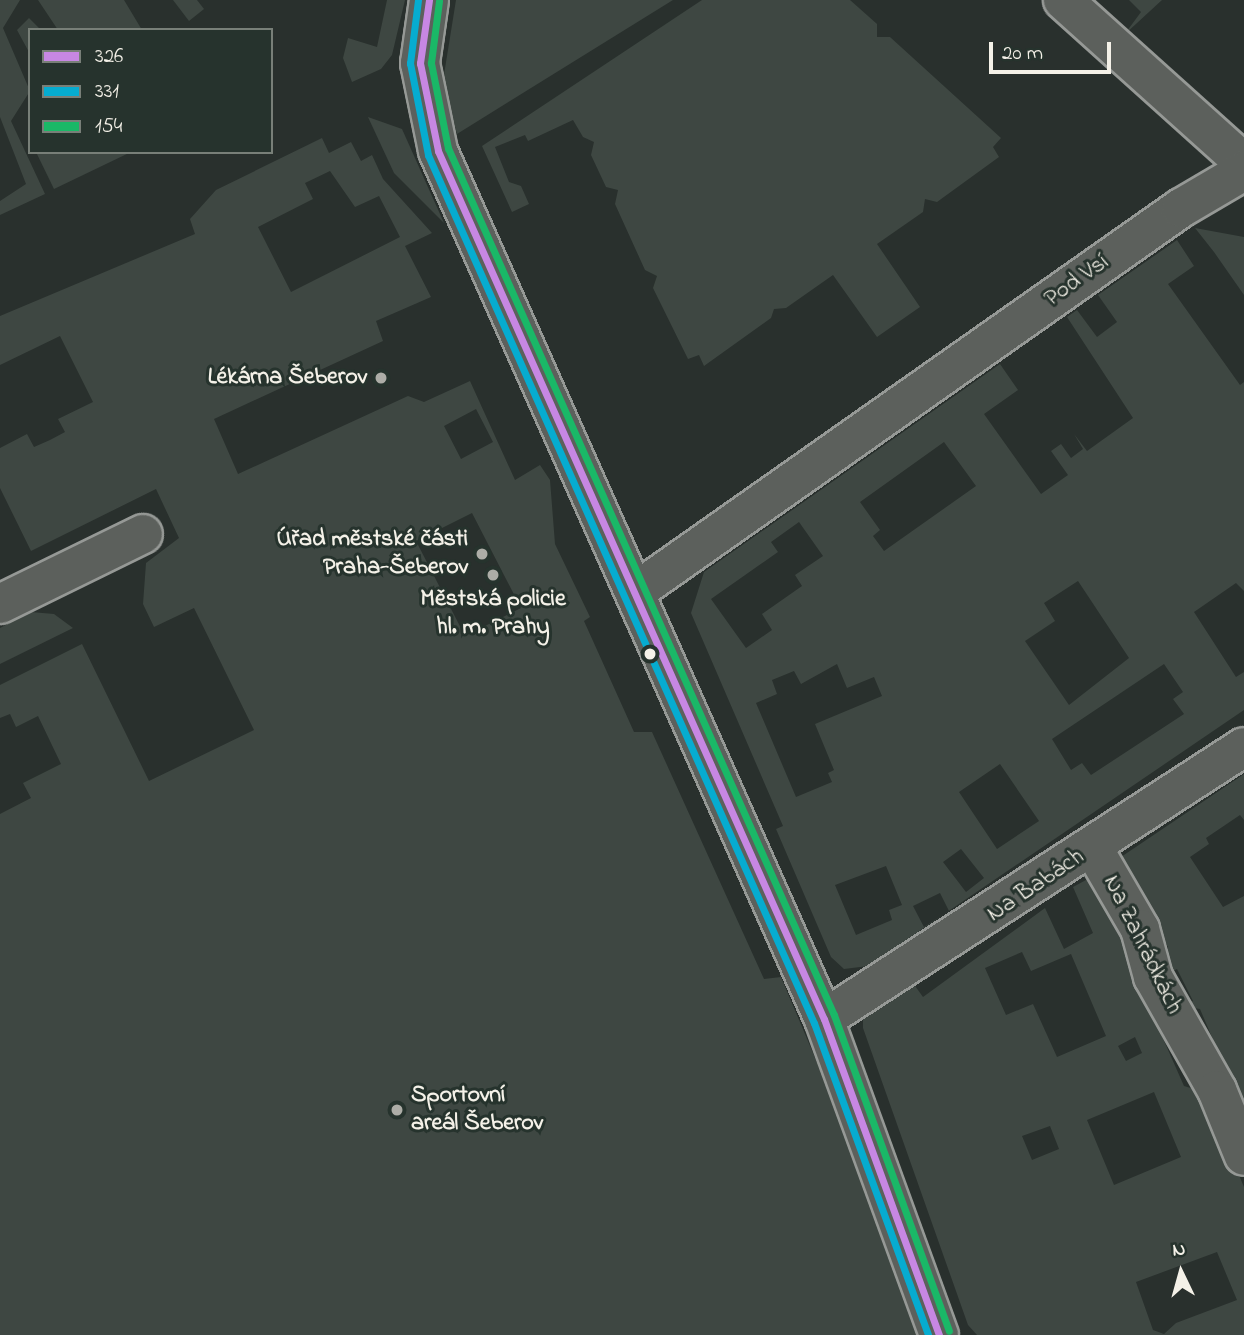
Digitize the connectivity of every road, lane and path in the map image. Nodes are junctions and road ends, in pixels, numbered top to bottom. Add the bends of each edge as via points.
1 (429, 0) edge
2 (1063, 0) edge
3 (1244, 163) edge
4 (1244, 171) edge
5 (143, 534) dead end
6 (638, 590) junction
7 (0, 604) edge
8 (1244, 747) edge
9 (1093, 848) junction
10 (824, 1019) junction
11 (1244, 1157) edge
12 (939, 1335) edge

1 - 6 street via 420,62 431,133
2 - 3 street
4 - 6 street, Pod Vsí via 1181,208
5 - 7 street
6 - 10 street
8 - 9 street, Na Babách
9 - 10 street, Na Babách
9 - 11 street, Na Zahrádkách via 1140,929 1153,976 1217,1090
10 - 12 street

